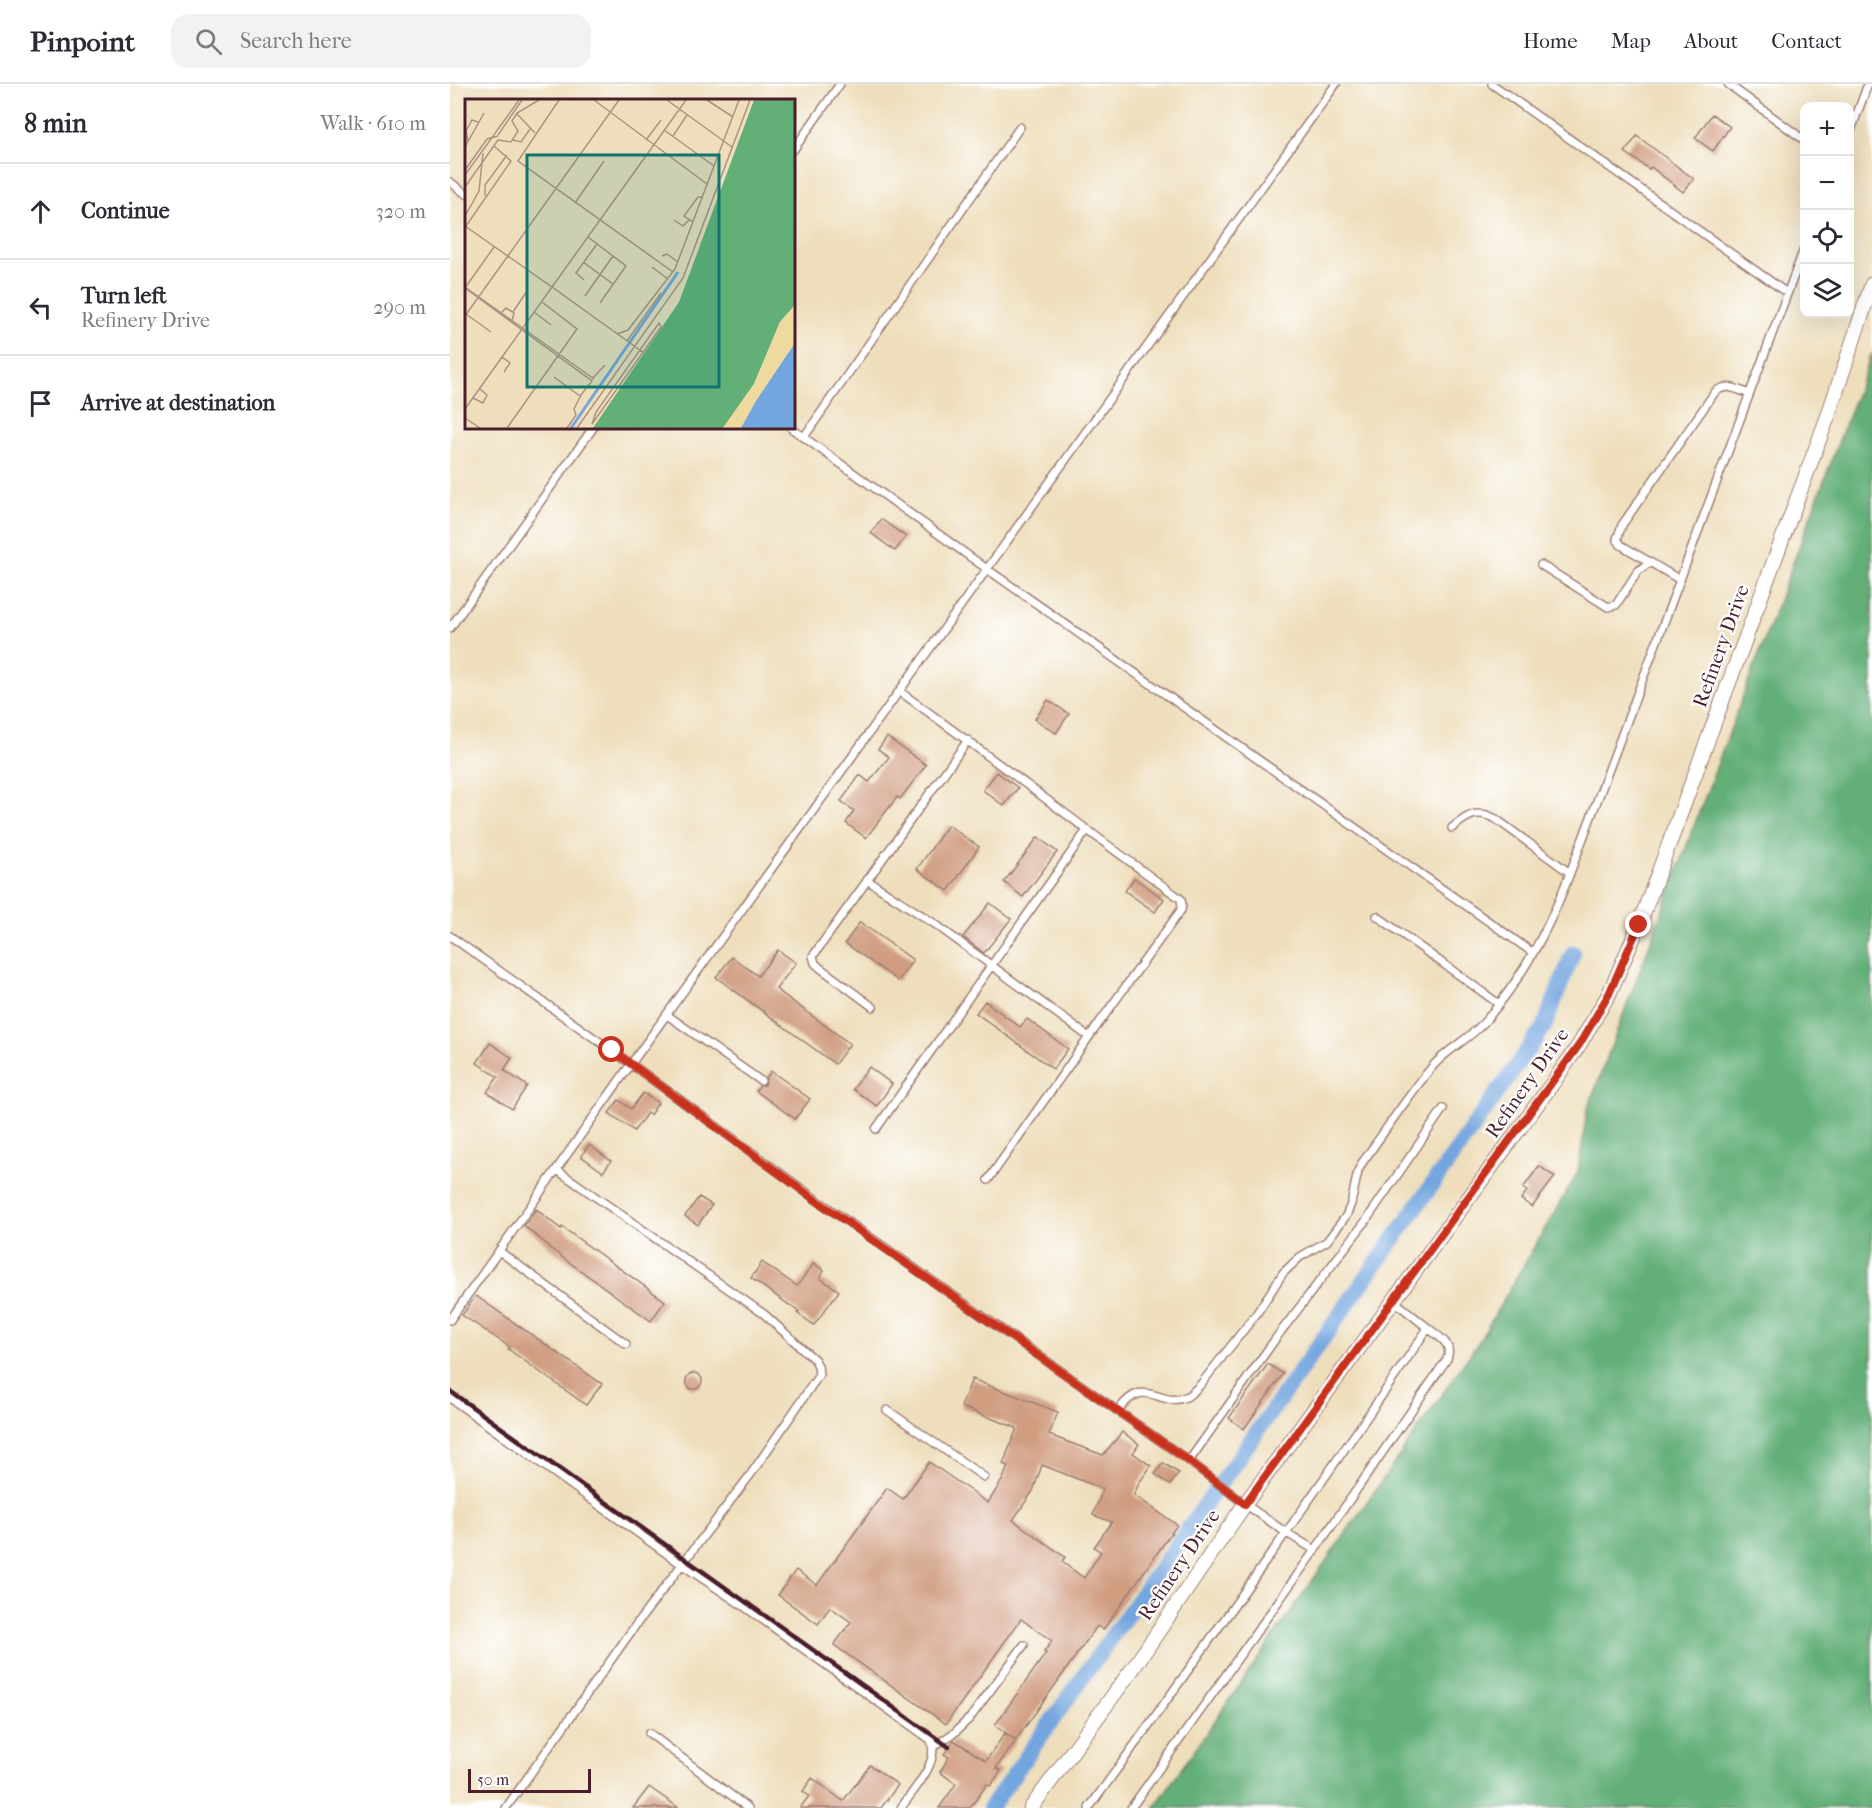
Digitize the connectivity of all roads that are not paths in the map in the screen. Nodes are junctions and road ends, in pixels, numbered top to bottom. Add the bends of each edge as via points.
1 (840, 84) edge
2 (1336, 84) edge
3 (1492, 84) edge
4 (1728, 84) edge
5 (1868, 84) edge
6 (1854, 122) edge
7 (1020, 127) dead end
8 (1800, 137) edge
9 (795, 148) edge
10 (450, 182) edge
11 (465, 193) edge
12 (1800, 259) edge
13 (1872, 284) edge
14 (1787, 293) junction
15 (1749, 394) junction
16 (593, 429) edge
17 (792, 429) edge
18 (804, 437) junction
19 (1650, 562) junction
20 (1541, 565) dead end
21 (987, 569) junction
22 (1680, 580) junction
23 (450, 628) edge
24 (899, 691) junction
25 (968, 740) junction
26 (1452, 828) dead end
27 (1087, 830) junction
28 (1570, 873) junction
29 (867, 880) junction
30 (1377, 916) dead end
31 (450, 936) edge
32 (1532, 952) junction
33 (992, 966) junction
34 (1499, 1004) junction
35 (873, 1007) dead end
36 (666, 1015) junction
37 (1089, 1037) junction
38 (632, 1064) junction
39 (761, 1081) dead end
40 (1443, 1109) dead end
41 (876, 1129) dead end
42 (557, 1170) junction
43 (988, 1180) dead end
44 (499, 1251) junction
45 (1393, 1299) junction
46 (450, 1320) edge
47 (1428, 1328) junction
48 (626, 1344) dead end
49 (450, 1398) edge
50 (887, 1410) dead end
51 (1118, 1411) junction
52 (1189, 1461) junction
53 (984, 1477) dead end
54 (1239, 1500) junction
55 (1285, 1532) junction
56 (1315, 1550) junction
57 (681, 1564) junction
58 (1024, 1645) dead end
59 (649, 1733) dead end
60 (933, 1747) junction
61 (506, 1808) edge
62 (748, 1808) edge
63 (901, 1808) edge
64 (1031, 1808) edge
65 (1089, 1808) edge
66 (1131, 1808) edge

1 - 9 lane
2 - 21 lane
3 - 14 lane
4 - 8 lane
5 - 6 lane
7 - 18 lane
10 - 11 lane
12 - 14 lane
13 - 45 street, Refinery Drive via 1828,416 1639,925 1609,994 1552,1084
14 - 15 lane
15 - 19 lane via 1726,387 1715,392 1622,525 1618,543
15 - 22 lane
16 - 23 lane
17 - 18 lane
18 - 21 lane
19 - 20 lane via 1638,571 1616,605 1608,607
19 - 22 lane
21 - 24 lane
21 - 32 lane
22 - 28 lane
24 - 25 lane
24 - 36 lane
25 - 27 lane
25 - 29 lane
26 - 28 lane via 1465,816 1488,815
27 - 33 lane
27 - 37 lane via 1181,899 1182,906
28 - 32 lane
29 - 33 lane
29 - 35 lane via 813,959
30 - 34 lane
31 - 38 lane
32 - 34 lane
33 - 37 lane
33 - 41 lane
34 - 51 lane via 1472,1035 1434,1064 1362,1163 1346,1216 1327,1241 1283,1273 1257,1313 1191,1395 1180,1399 1132,1395
36 - 38 lane
36 - 39 lane
37 - 43 lane
38 - 42 lane
38 - 51 lane via 810,1196
40 - 52 lane
42 - 44 lane
42 - 57 lane via 764,1314 818,1366 819,1375 751,1474
44 - 46 lane
44 - 48 lane
45 - 47 lane
45 - 54 street, Refinery Drive
47 - 55 lane
47 - 56 lane via 1449,1345 1447,1359
49 - 57 lane
50 - 53 lane
51 - 52 lane
52 - 54 lane
54 - 55 lane
54 - 64 street, Refinery Drive via 1134,1667
55 - 56 lane
55 - 65 lane
56 - 66 lane
57 - 60 lane via 931,1740
57 - 61 lane
58 - 60 lane via 970,1718
59 - 62 lane
60 - 63 lane via 930,1766

